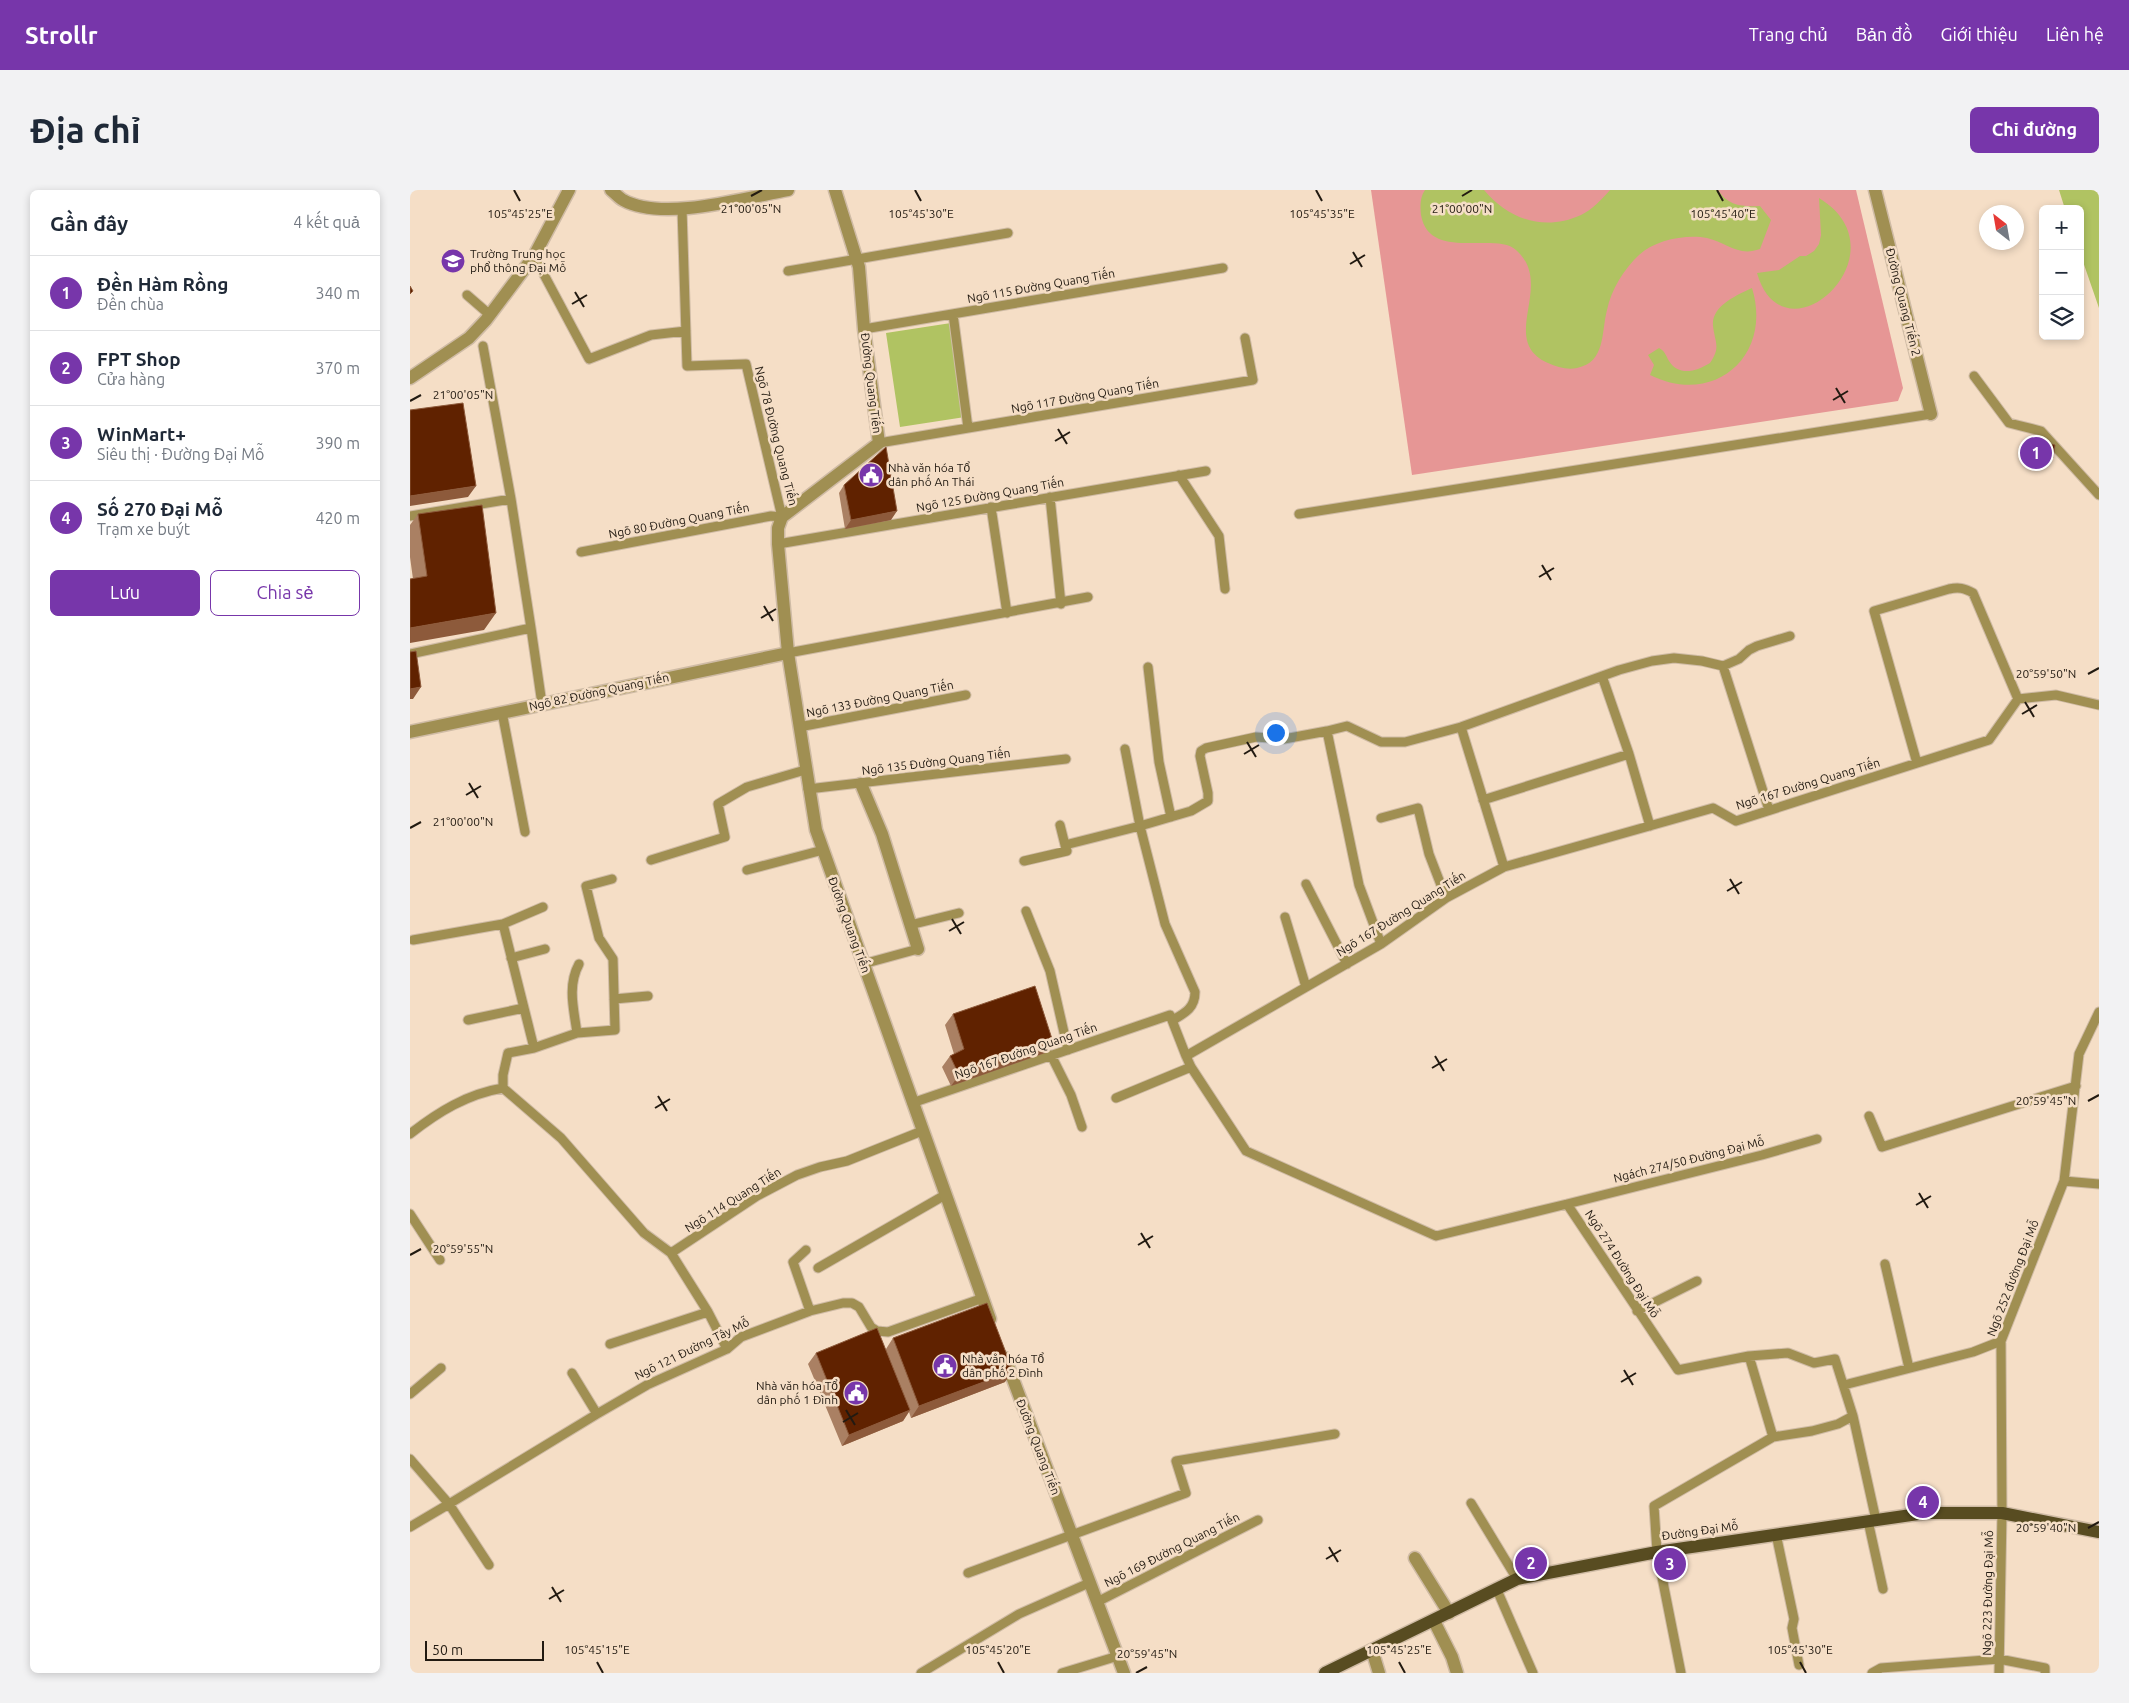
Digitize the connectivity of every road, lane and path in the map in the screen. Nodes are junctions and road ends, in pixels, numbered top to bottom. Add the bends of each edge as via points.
1 (569, 190) edge
2 (611, 190) edge
3 (788, 190) edge
4 (835, 190) edge
5 (1875, 190) edge
6 (682, 209) junction
7 (1008, 234) dead end
8 (534, 256) junction
9 (857, 258) junction
10 (1223, 268) dead end
11 (788, 271) dead end
12 (467, 294) dead end
13 (953, 314) junction
14 (490, 315) junction
15 (864, 329) junction
16 (686, 331) junction
17 (1245, 338) dead end
18 (483, 346) dead end
19 (1974, 376) dead end
20 (410, 378) edge
21 (1930, 414) joint
22 (968, 428) junction
23 (879, 443) junction
24 (1206, 471) dead end
25 (1178, 476) junction
26 (2099, 495) edge
27 (1050, 497) junction
28 (511, 499) junction
29 (991, 507) junction
30 (1300, 514) dead end
31 (410, 516) edge
32 (782, 517) junction
33 (778, 544) junction
34 (581, 552) dead end
35 (1226, 589) dead end
36 (1088, 597) dead end
37 (1061, 604) junction
38 (1007, 613) junction
39 (531, 628) junction
40 (1790, 636) dead end
41 (788, 653) junction
42 (410, 654) edge
43 (1723, 666) junction
44 (1148, 667) dead end
45 (1602, 676) junction
46 (966, 695) dead end
47 (2018, 699) junction
48 (542, 704) junction
49 (2099, 705) edge
50 (502, 712) junction
51 (799, 727) junction
52 (1461, 727) junction
53 (1327, 731) junction
54 (410, 732) edge
55 (1125, 749) dead end
56 (1629, 754) junction
57 (1066, 759) dead end
58 (1917, 763) junction
59 (805, 770) junction
60 (861, 784) junction
61 (808, 789) junction
62 (1482, 800) junction
63 (1769, 810) junction
64 (1171, 817) junction
65 (1381, 818) dead end
66 (1060, 825) dead end
67 (1140, 826) junction
68 (1650, 826) junction
69 (525, 832) dead end
70 (1065, 845) junction
71 (822, 850) junction
72 (651, 860) dead end
73 (1024, 861) dead end
74 (1504, 867) junction
75 (747, 870) dead end
76 (612, 879) dead end
77 (1306, 884) dead end
78 (1446, 898) junction
79 (543, 907) dead end
80 (1026, 911) dead end
81 (959, 913) dead end
82 (1285, 917) dead end
83 (503, 924) junction
84 (910, 925) junction
85 (413, 940) dead end
86 (1381, 944) junction
87 (545, 949) dead end
88 (918, 949) joint
89 (511, 958) junction
90 (579, 964) dead end
91 (863, 964) junction
92 (1347, 964) junction
93 (1306, 987) junction
94 (648, 996) dead end
95 (614, 999) junction
96 (524, 1008) junction
97 (2099, 1012) edge
98 (468, 1020) dead end
99 (1173, 1020) junction
100 (578, 1033) junction
101 (534, 1048) junction
102 (1068, 1050) junction
103 (1050, 1055) junction
104 (1186, 1056) junction
105 (1191, 1067) junction
106 (2076, 1086) junction
107 (503, 1088) junction
108 (1116, 1098) dead end
109 (912, 1103) junction
110 (1869, 1116) dead end
111 (1082, 1127) dead end
112 (922, 1131) junction
113 (410, 1134) edge
114 (1817, 1138) dead end
115 (2064, 1182) junction
116 (2099, 1184) edge
117 (944, 1195) junction
118 (1567, 1204) junction
119 (410, 1214) edge
120 (806, 1250) dead end
121 (671, 1253) junction
122 (440, 1260) dead end
123 (1885, 1264) dead end
124 (818, 1268) dead end
125 (1697, 1281) dead end
126 (982, 1298) junction
127 (810, 1311) junction
128 (1636, 1311) junction
129 (708, 1312) junction
130 (871, 1327) junction
131 (866, 1338) edge
132 (2001, 1341) junction
133 (610, 1344) dead end
134 (728, 1349) junction
135 (1749, 1356) junction
136 (441, 1368) dead end
137 (1909, 1368) junction
138 (572, 1373) dead end
139 (1844, 1385) junction
140 (410, 1394) edge
141 (597, 1414) junction
142 (1853, 1416) junction
143 (1335, 1434) dead end
144 (1773, 1437) junction
145 (410, 1459) edge
146 (1471, 1503) dead end
147 (449, 1504) junction
148 (2002, 1513) junction
149 (1258, 1520) dead end
150 (1872, 1520) junction
151 (410, 1527) edge
152 (2099, 1532) edge
153 (1071, 1534) junction
154 (1776, 1534) junction
155 (1657, 1552) junction
156 (1415, 1558) dead end
157 (490, 1565) dead end
158 (968, 1572) dead end
159 (1517, 1579) junction
160 (1089, 1583) junction
161 (1883, 1589) dead end
162 (1497, 1590) junction
163 (1097, 1602) junction
164 (1449, 1613) junction
165 (1434, 1620) junction
166 (1372, 1650) junction
167 (1118, 1656) junction
168 (1999, 1659) junction
169 (1800, 1665) dead end
170 (1329, 1672) edge
171 (921, 1673) edge
172 (1062, 1673) edge
173 (1124, 1673) edge
174 (1379, 1673) edge
175 (1457, 1673) edge
176 (1534, 1673) edge
177 (1681, 1673) edge
178 (1872, 1673) edge
179 (1999, 1673) edge
180 (2045, 1673) edge

1 - 8 street
2 - 6 street via 622,200 653,209
3 - 6 street
4 - 9 street, Đường Quang Tiến
5 - 21 street, Đường Quang Tiến 2
6 - 16 lane
7 - 9 lane
8 - 14 street
8 - 16 lane via 589,359 651,336
9 - 11 lane
9 - 15 street, Đường Quang Tiến
10 - 13 lane, Ngõ 115 Đường Quang Tiến
12 - 14 lane
13 - 15 lane, Ngõ 115 Đường Quang Tiến
13 - 22 lane
14 - 20 street via 469,338
15 - 23 street, Đường Quang Tiến
16 - 32 lane, Ngõ 78 Đường Quang Tiến via 687,366 746,364
17 - 22 lane, Ngõ 117 Đường Quang Tiến via 1253,380
18 - 28 lane
19 - 26 lane via 2009,423 2042,431
21 - 30 lane
22 - 23 lane, Ngõ 117 Đường Quang Tiến
23 - 32 street, Đường Quang Tiến
24 - 25 lane, Ngõ 125 Đường Quang Tiến
25 - 27 lane, Ngõ 125 Đường Quang Tiến
25 - 35 lane via 1219,536
27 - 29 lane, Ngõ 125 Đường Quang Tiến
27 - 37 lane
28 - 31 lane
28 - 39 lane
29 - 33 lane, Ngõ 125 Đường Quang Tiến
29 - 38 lane
32 - 33 street, Đường Quang Tiến
32 - 34 lane, Ngõ 80 Đường Quang Tiến via 771,516
33 - 41 street, Đường Quang Tiến
36 - 37 lane
37 - 38 lane
38 - 41 lane
39 - 42 lane
39 - 48 lane
40 - 43 lane via 1757,646
41 - 48 street, Ngõ 82 Đường Quang Tiến
41 - 51 street, Đường Quang Tiến
43 - 45 lane via 1674,658
43 - 63 lane
44 - 64 lane via 1159,762
45 - 52 lane
45 - 56 lane
46 - 51 lane, Ngõ 133 Đường Quang Tiến
47 - 49 lane via 2056,695
47 - 58 lane, Ngõ 167 Đường Quang Tiến via 1988,740
47 - 58 lane via 1973,593 1958,587 1874,611
48 - 50 street, Ngõ 82 Đường Quang Tiến
50 - 54 street, Ngõ 82 Đường Quang Tiến
50 - 69 lane
51 - 59 street, Đường Quang Tiến
52 - 53 lane via 1404,742 1382,742 1347,726
52 - 62 lane
53 - 64 lane via 1284,740 1256,737 1206,748 1200,756 1208,800 1191,811
53 - 86 lane via 1359,886
55 - 67 lane
56 - 62 lane
56 - 68 lane
57 - 60 lane, Ngõ 135 Đường Quang Tiến
58 - 63 lane, Ngõ 167 Đường Quang Tiến
59 - 61 street, Đường Quang Tiến
59 - 72 lane via 747,787 718,804 725,837
60 - 61 lane, Ngõ 135 Đường Quang Tiến
60 - 84 street via 882,834
61 - 71 street, Đường Quang Tiến
62 - 74 lane
63 - 68 lane, Ngõ 167 Đường Quang Tiến via 1736,821 1713,808
64 - 67 lane
65 - 78 lane via 1418,808 1429,854
66 - 70 lane
67 - 70 lane
67 - 99 lane via 1165,924 1194,992 1195,1002
68 - 74 lane, Ngõ 167 Đường Quang Tiến
70 - 73 lane via 1066,851
71 - 75 lane
71 - 91 street, Đường Quang Tiến
74 - 78 lane, Ngõ 167 Đường Quang Tiến
76 - 95 lane via 586,886 598,938 613,959
77 - 92 lane
78 - 86 lane, Ngõ 167 Đường Quang Tiến
79 - 83 lane
80 - 102 lane via 1050,971
81 - 84 lane
82 - 93 lane
83 - 85 lane
83 - 89 lane
84 - 88 street
86 - 92 lane, Ngõ 167 Đường Quang Tiến
87 - 89 lane
88 - 91 lane
89 - 96 lane
90 - 100 lane via 572,982
91 - 109 street, Đường Quang Tiến
92 - 93 lane, Ngõ 167 Đường Quang Tiến
93 - 104 lane, Ngõ 167 Đường Quang Tiến
94 - 95 lane
95 - 100 lane via 615,1030
96 - 98 lane
96 - 101 lane
97 - 106 lane, Ngõ 252 đường Đại Mỗ via 2079,1054
99 - 102 lane, Ngõ 167 Đường Quang Tiến via 1170,1015
99 - 104 lane
100 - 101 lane
101 - 107 lane via 508,1053 502,1075
102 - 103 lane, Ngõ 167 Đường Quang Tiến
103 - 109 lane, Ngõ 167 Đường Quang Tiến
103 - 111 lane via 1071,1095
104 - 105 lane
105 - 108 lane
105 - 118 lane via 1246,1151 1436,1236
106 - 110 lane via 1882,1147
106 - 115 lane, Ngõ 252 đường Đại Mỗ
107 - 113 lane via 481,1091 435,1114
107 - 121 lane via 561,1138 644,1232
109 - 112 street, Đường Quang Tiến
112 - 117 street, Đường Quang Tiến
112 - 121 lane, Ngõ 114 Quang Tiến via 847,1161 797,1175 757,1196
114 - 118 lane, Ngách 274/50 Đường Đại Mỗ
115 - 116 lane
115 - 132 lane, Ngõ 252 đường Đại Mỗ
117 - 124 lane
117 - 126 street, Đường Quang Tiến
118 - 128 lane, Ngõ 274 Đường Đại Mỗ
119 - 122 lane
120 - 127 lane via 793,1262
121 - 129 lane
123 - 137 lane
125 - 128 lane
126 - 130 lane via 898,1330 882,1333
126 - 153 street, Đường Quang Tiến
127 - 130 lane, Ngõ 121 Đường Tây Mỗ via 833,1304 852,1303 864,1313
127 - 134 lane, Ngõ 121 Đường Tây Mỗ via 741,1337
128 - 135 lane, Ngõ 274 Đường Đại Mỗ via 1678,1370
129 - 133 lane
129 - 134 lane
130 - 131 lane
132 - 137 lane via 1973,1352
132 - 148 lane, Ngõ 252 đường Đại Mỗ
134 - 141 lane, Ngõ 121 Đường Tây Mỗ via 647,1385
135 - 139 lane, Ngõ 274 Đường Đại Mỗ via 1788,1354 1814,1363 1835,1359
135 - 144 lane
136 - 140 lane
137 - 139 lane
138 - 141 lane
139 - 142 lane, Ngõ 274 Đường Đại Mỗ
141 - 147 lane, Ngõ 121 Đường Tây Mỗ
142 - 144 lane via 1838,1424
142 - 150 lane, Ngõ 274 Đường Đại Mỗ
143 - 153 lane via 1176,1461 1186,1493
144 - 155 lane via 1654,1506
145 - 147 lane
146 - 159 lane
147 - 151 lane, Ngõ 121 Đường Tây Mỗ
147 - 157 lane
148 - 150 main road, Đường Đại Mỗ via 1925,1513
148 - 152 main road, Đường Đại Mỗ
148 - 168 lane, Ngõ 223 Đường Đại Mỗ
149 - 163 lane, Ngõ 169 Đường Quang Tiến
150 - 154 main road, Đường Đại Mỗ
150 - 161 lane, Ngõ 274 Đường Đại Mỗ
153 - 158 lane
153 - 160 street, Đường Quang Tiến
154 - 155 main road, Đường Đại Mỗ
154 - 169 lane
155 - 159 main road, Đường Đại Mỗ
155 - 177 lane
156 - 164 street
159 - 162 main road, Đường Đại Mỗ
160 - 163 street, Đường Quang Tiến
160 - 171 lane via 1019,1614
162 - 164 main road, Đường Đại Mỗ
162 - 176 lane
163 - 167 street, Đường Quang Tiến
164 - 165 main road, Đường Đại Mỗ
165 - 166 main road, Đường Đại Mỗ
165 - 175 street
166 - 170 main road, Đường Đại Mỗ
166 - 174 street
167 - 172 lane
167 - 173 street, Đường Quang Tiến
168 - 178 lane via 1881,1668
168 - 179 lane, Ngõ 223 Đường Đại Mỗ
168 - 180 lane via 2045,1668

